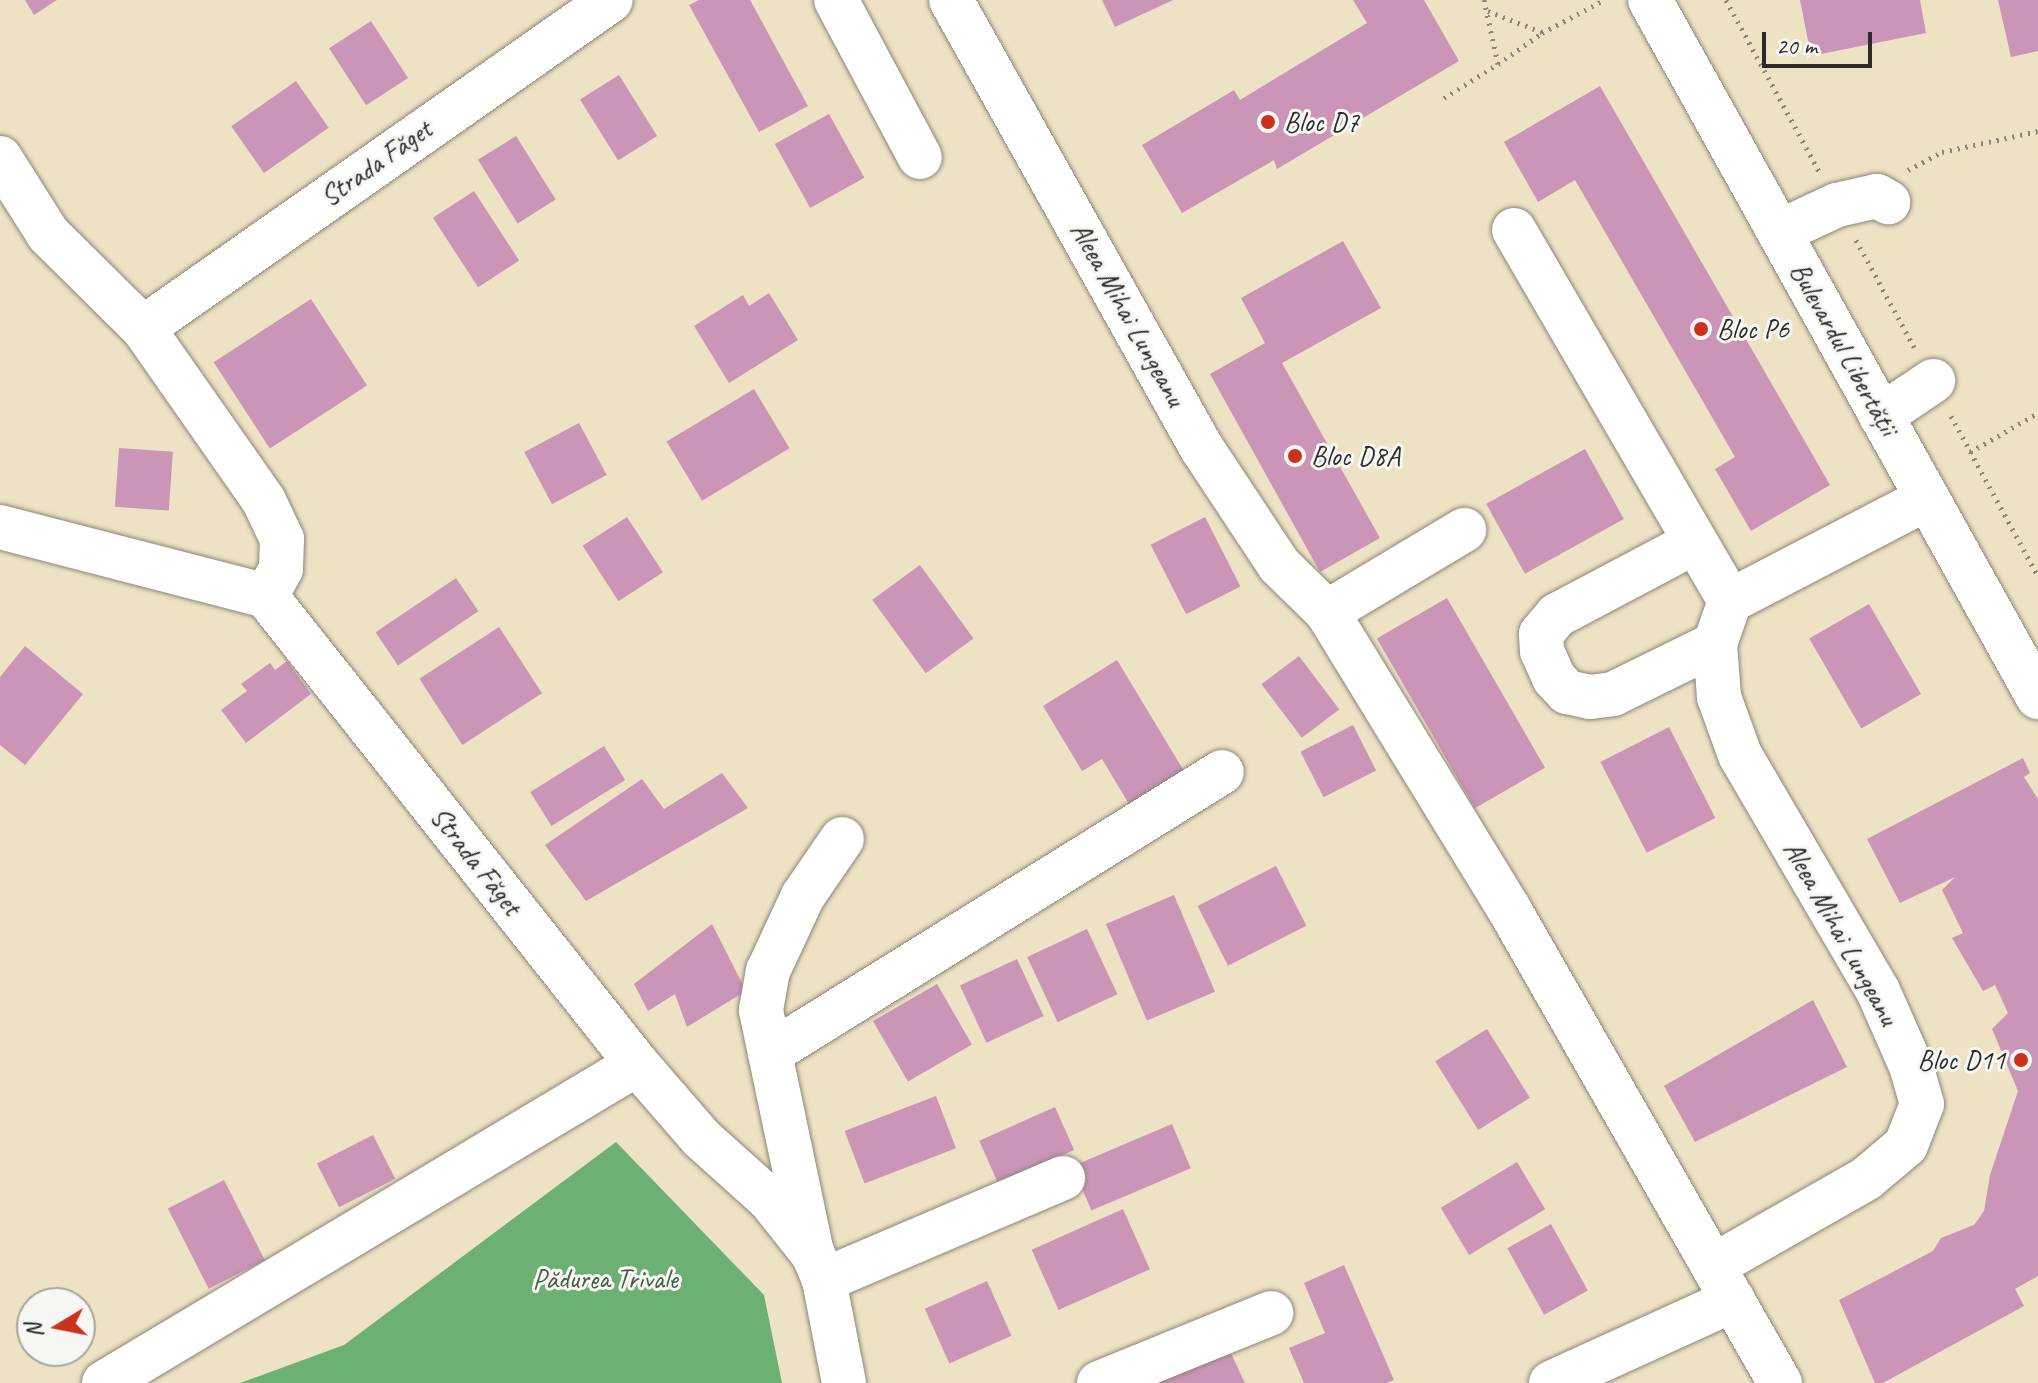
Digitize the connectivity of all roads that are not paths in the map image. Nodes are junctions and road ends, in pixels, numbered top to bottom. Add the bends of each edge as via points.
1 (611, 0) edge
2 (836, 0) edge
3 (951, 0) edge
4 (1650, 0) edge
5 (920, 157) dead end
6 (0, 158) edge
7 (1885, 199) road end
8 (1514, 230) dead end
9 (1779, 232) junction
10 (143, 328) junction
11 (1933, 381) road end
12 (1881, 416) junction
13 (1926, 499) junction
14 (0, 527) edge
15 (1464, 530) dead end
16 (1695, 542) junction
17 (266, 596) junction
18 (1730, 601) junction
19 (1327, 612) junction
20 (1715, 644) junction
21 (2038, 697) edge
22 (1222, 772) dead end
23 (842, 839) dead end
24 (770, 1053) junction
25 (637, 1064) junction
26 (1063, 1178) dead end
27 (818, 1267) junction
28 (1723, 1283) junction
29 (1271, 1313) dead end
30 (1767, 1378) edge
31 (104, 1383) edge
32 (844, 1383) edge
33 (1099, 1383) edge
34 (1551, 1383) edge

1 - 10 street, Strada Făget
2 - 5 street
3 - 19 street, Aleea Mihai Lungeanu via 1201,447 1279,565
4 - 9 street, Bulevardul Libertății
6 - 10 street via 48,234
7 - 9 street via 1837,205
8 - 16 street
9 - 12 street, Bulevardul Libertății
10 - 17 street via 264,501 282,539 281,569
11 - 12 street
12 - 13 street, Bulevardul Libertății
13 - 18 street
13 - 21 street, Bulevardul Libertății
14 - 17 street
15 - 19 street
16 - 18 street
16 - 20 street via 1557,615 1541,634 1542,651 1567,692 1590,697 1613,694
17 - 25 street, Strada Făget
18 - 20 street, Aleea Mihai Lungeanu
19 - 28 street, Aleea Mihai Lungeanu via 1509,909
20 - 28 street, Aleea Mihai Lungeanu via 1719,697 1740,755 1878,991 1922,1104 1906,1145
22 - 24 street
23 - 24 street via 803,896 768,971 761,1010
24 - 27 street
25 - 27 street, Strada Făget via 701,1138 770,1200
25 - 31 street
26 - 27 street
27 - 32 street, Strada Făget
28 - 30 street, Aleea Mihai Lungeanu
28 - 34 street
29 - 33 street

